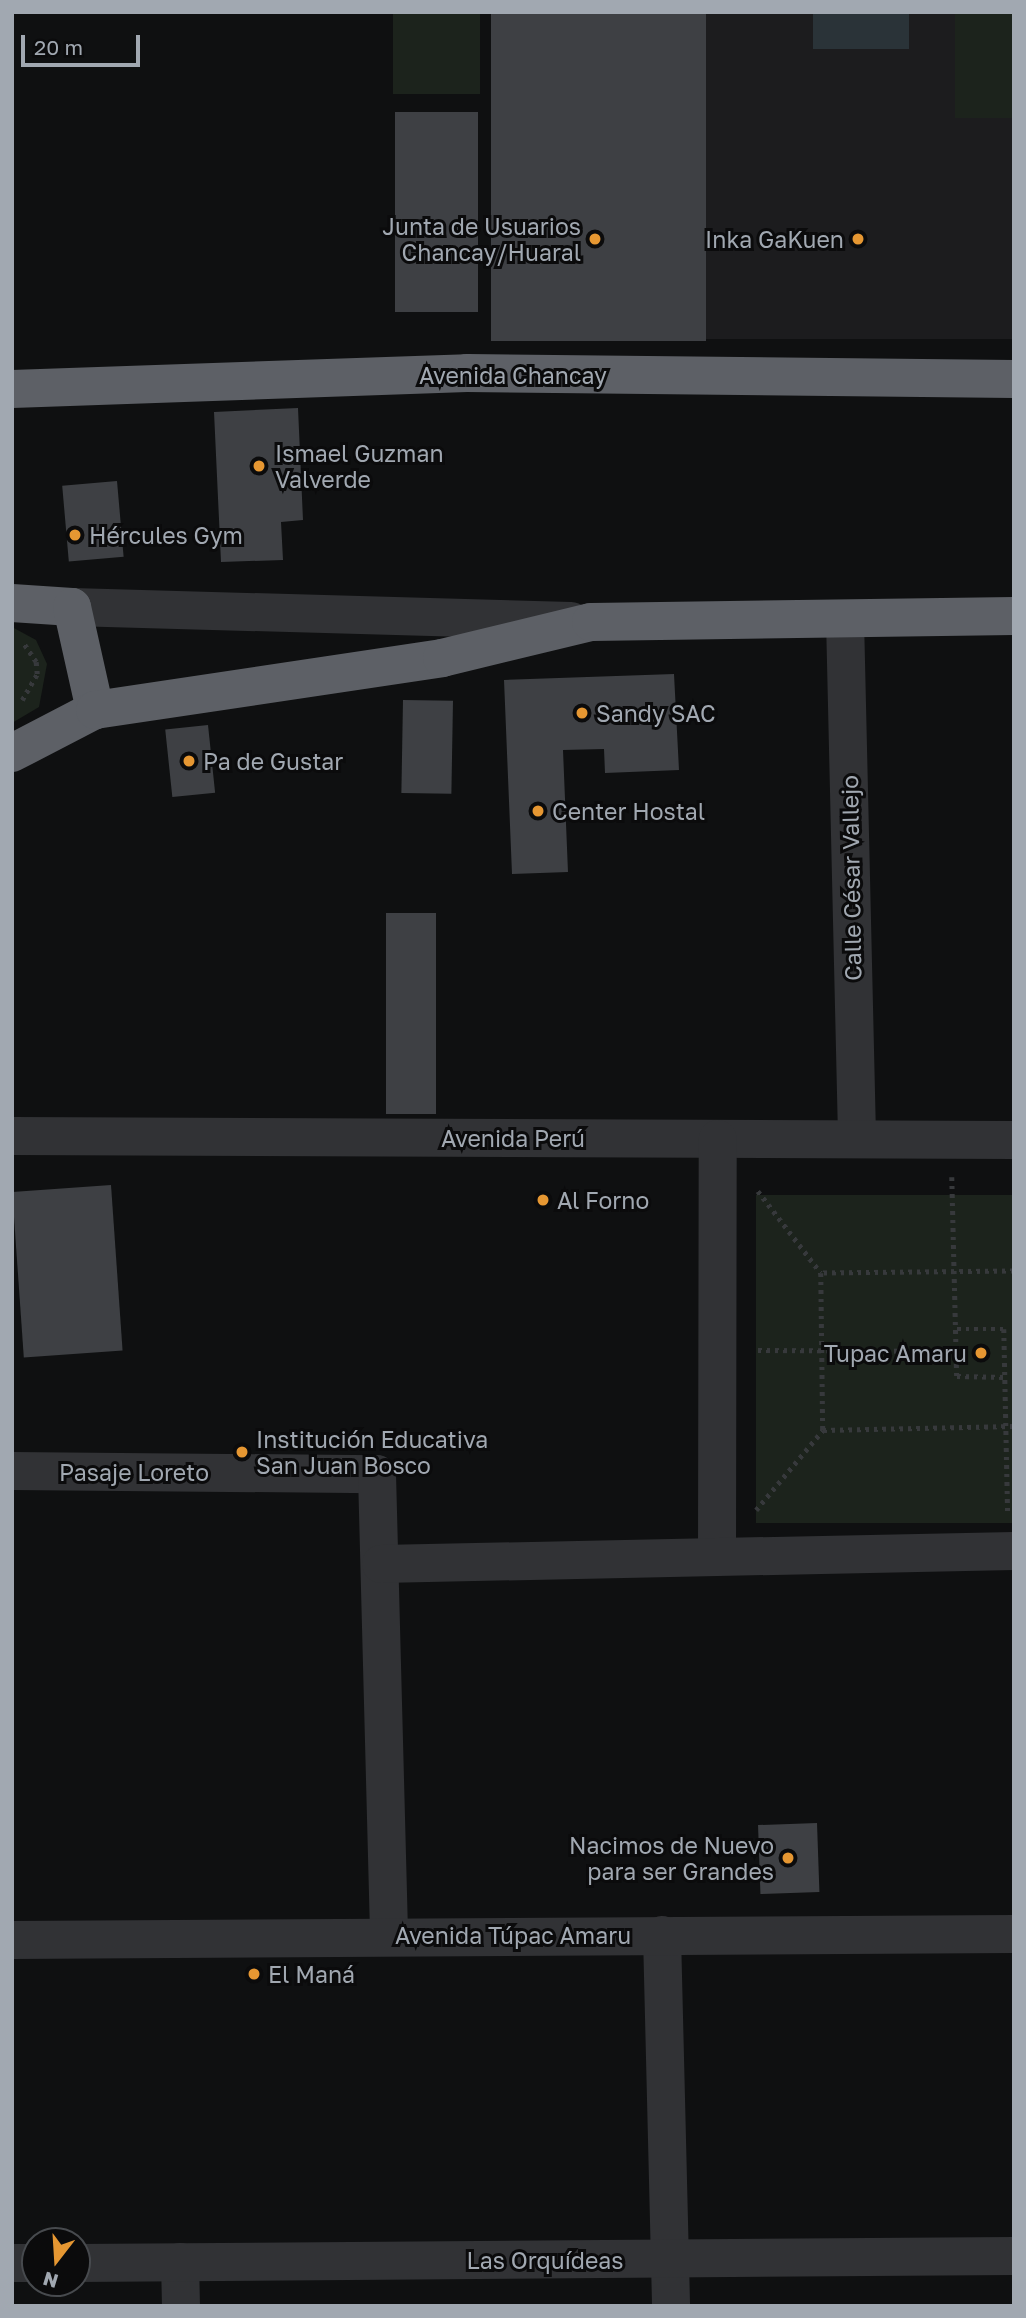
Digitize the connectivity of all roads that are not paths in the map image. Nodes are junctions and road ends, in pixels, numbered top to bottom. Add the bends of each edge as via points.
1 (1014, 379) edge
2 (12, 389) edge
3 (12, 603) edge
4 (72, 607) junction
5 (1014, 616) edge
6 (845, 619) junction
7 (591, 622) junction
8 (95, 710) junction
9 (12, 753) edge
10 (12, 1136) edge
11 (857, 1137) junction
12 (718, 1139) junction
13 (1014, 1140) edge
14 (12, 1471) edge
15 (1011, 1551) edge
16 (717, 1557) junction
17 (381, 1564) junction
18 (1014, 1934) edge
19 (389, 1935) junction
20 (662, 1935) junction
21 (12, 1940) edge
22 (1014, 2256) edge
23 (670, 2259) junction
24 (180, 2262) junction
25 (91, 2263) edge
26 (181, 2306) edge
27 (671, 2306) edge

1 - 2 highway, Avenida Chancay via 467,373
3 - 4 highway
4 - 7 street
4 - 8 highway
5 - 6 highway
6 - 7 highway
6 - 11 street, Calle César Vallejo
7 - 8 highway via 442,658
8 - 9 highway
10 - 12 street, Avenida Perú
11 - 12 street, Avenida Perú
11 - 13 street, Avenida Perú
12 - 16 street
14 - 17 street, Pasaje Loreto via 376,1474
15 - 16 street
16 - 17 street
17 - 19 street
18 - 20 street, Avenida Túpac Amaru
19 - 20 street, Avenida Túpac Amaru
19 - 21 street, Avenida Túpac Amaru
20 - 23 street
22 - 23 street, Las Orquídeas
23 - 24 street, Las Orquídeas
23 - 27 street
24 - 25 street, Las Orquídeas
24 - 26 street

